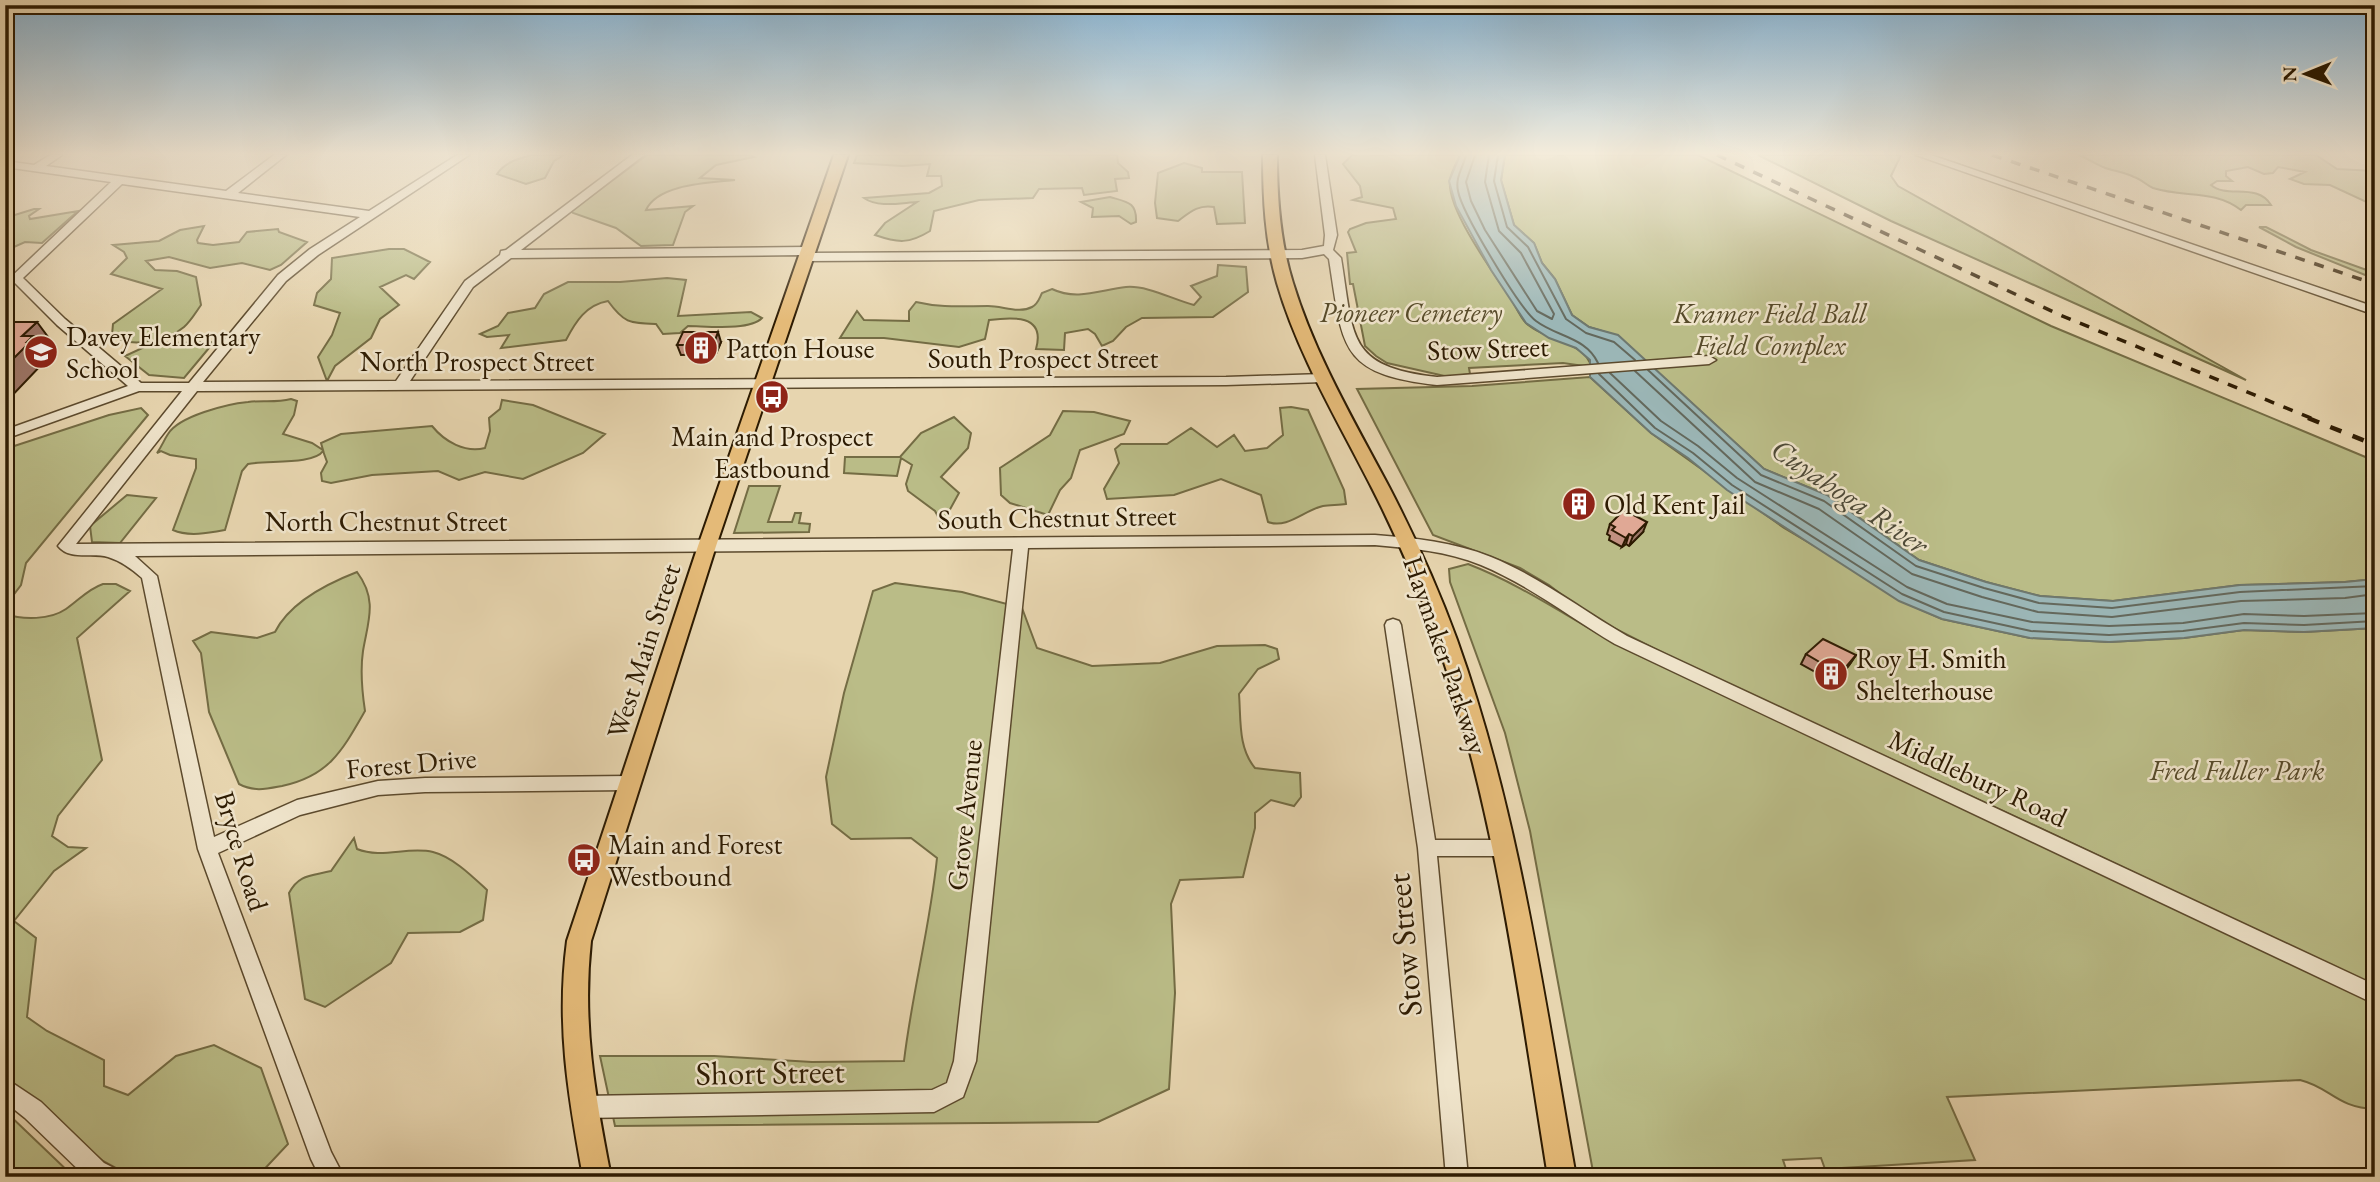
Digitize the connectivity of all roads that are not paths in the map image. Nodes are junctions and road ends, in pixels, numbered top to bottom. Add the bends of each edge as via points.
1 (89, 210) edge
2 (336, 210) edge
3 (378, 210) edge
4 (564, 210) edge
5 (821, 210) edge
6 (1272, 210) edge
7 (1328, 210) edge
8 (2082, 210) edge
9 (370, 215) junction
10 (1327, 250) junction
11 (505, 254) junction
12 (806, 254) junction
13 (1278, 254) junction
14 (2375, 311) edge
15 (1709, 360) dead end
16 (1323, 377) junction
17 (763, 384) junction
18 (400, 386) junction
19 (138, 387) junction
20 (191, 387) junction
21 (5, 435) edge
22 (1408, 542) junction
23 (1021, 544) junction
24 (707, 546) junction
25 (181, 549) junction
26 (108, 551) junction
27 (149, 576) junction
28 (1393, 625) dead end
29 (629, 783) junction
30 (1427, 848) junction
31 (207, 849) junction
32 (1504, 849) junction
33 (2375, 995) edge
34 (5, 1088) edge
35 (955, 1090) joint
36 (583, 1107) junction
37 (591, 1175) edge
38 (108, 1177) edge
39 (333, 1177) edge
40 (1457, 1177) edge
41 (1562, 1177) edge

1 - 19 street via 16,278
2 - 9 street
3 - 9 street
4 - 11 street
5 - 12 main road, West Main Street
6 - 13 main road, Haymaker Parkway
7 - 10 street, Stow Street via 1331,235
8 - 14 street
9 - 20 street via 282,278
10 - 13 street
10 - 15 street, Stow Street via 1335,258 1347,337 1359,355 1397,376 1429,381
11 - 12 street
11 - 18 street via 461,293
12 - 13 street
12 - 17 main road, West Main Street
13 - 16 main road, Haymaker Parkway via 1299,322
16 - 17 street, South Prospect Street
16 - 22 main road, Haymaker Parkway
17 - 18 street, North Prospect Street
17 - 24 main road, West Main Street
18 - 20 street, North Prospect Street
19 - 20 street, North Prospect Street
19 - 21 street, North Prospect Street
20 - 26 street, North Chestnut Street via 66,545
22 - 23 street, South Chestnut Street
22 - 32 main road, Haymaker Parkway via 1454,659
22 - 33 street, Middlebury Road via 1458,552 1506,570 1631,644
23 - 24 street, South Chestnut Street
23 - 35 street, Grove Avenue via 965,1061
24 - 25 street, North Chestnut Street
24 - 29 main road, West Main Street
25 - 26 street, North Chestnut Street
25 - 27 street via 155,562
26 - 27 street via 134,562
27 - 31 street, Bryce Road
28 - 30 street, Stow Street
29 - 31 street, Forest Drive via 378,788 297,808
29 - 36 main road, West Main Street via 588,907 573,976 573,1044
30 - 32 street
30 - 40 street, Stow Street
31 - 39 street, Bryce Road via 318,1149
32 - 41 main road, Haymaker Parkway
34 - 38 street
35 - 36 street, Short Street via 934,1101
36 - 37 main road, West Main Street

